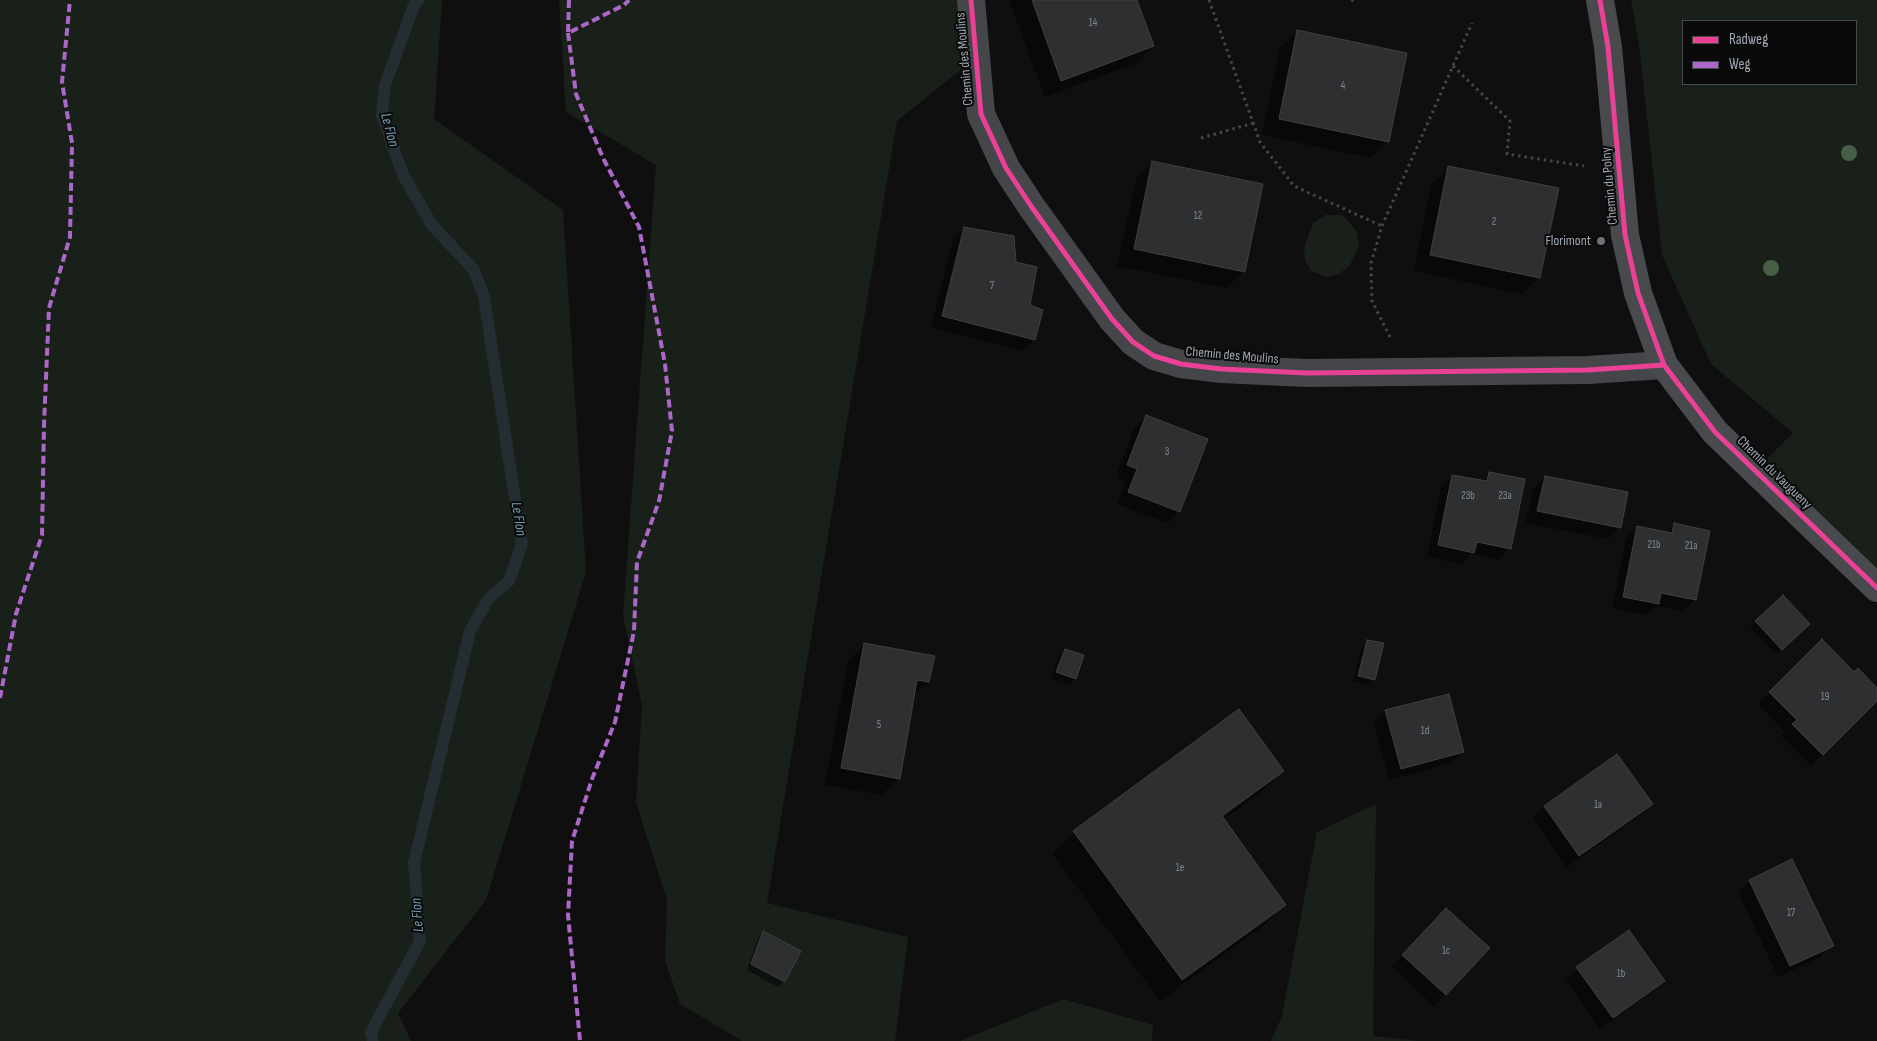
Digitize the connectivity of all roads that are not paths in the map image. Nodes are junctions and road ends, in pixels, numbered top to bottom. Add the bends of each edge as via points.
1 (971, 0) edge
2 (1600, 0) edge
3 (1664, 365) junction
4 (1877, 588) edge

1 - 3 street, Chemin des Moulins via 981,114 1006,168 1112,319 1133,342 1154,356 1181,364 1221,369 1307,373 1588,370
2 - 3 street, Chemin du Polny via 1608,47 1626,235 1638,293
3 - 4 street, Chemin du Vaugueny via 1715,432

